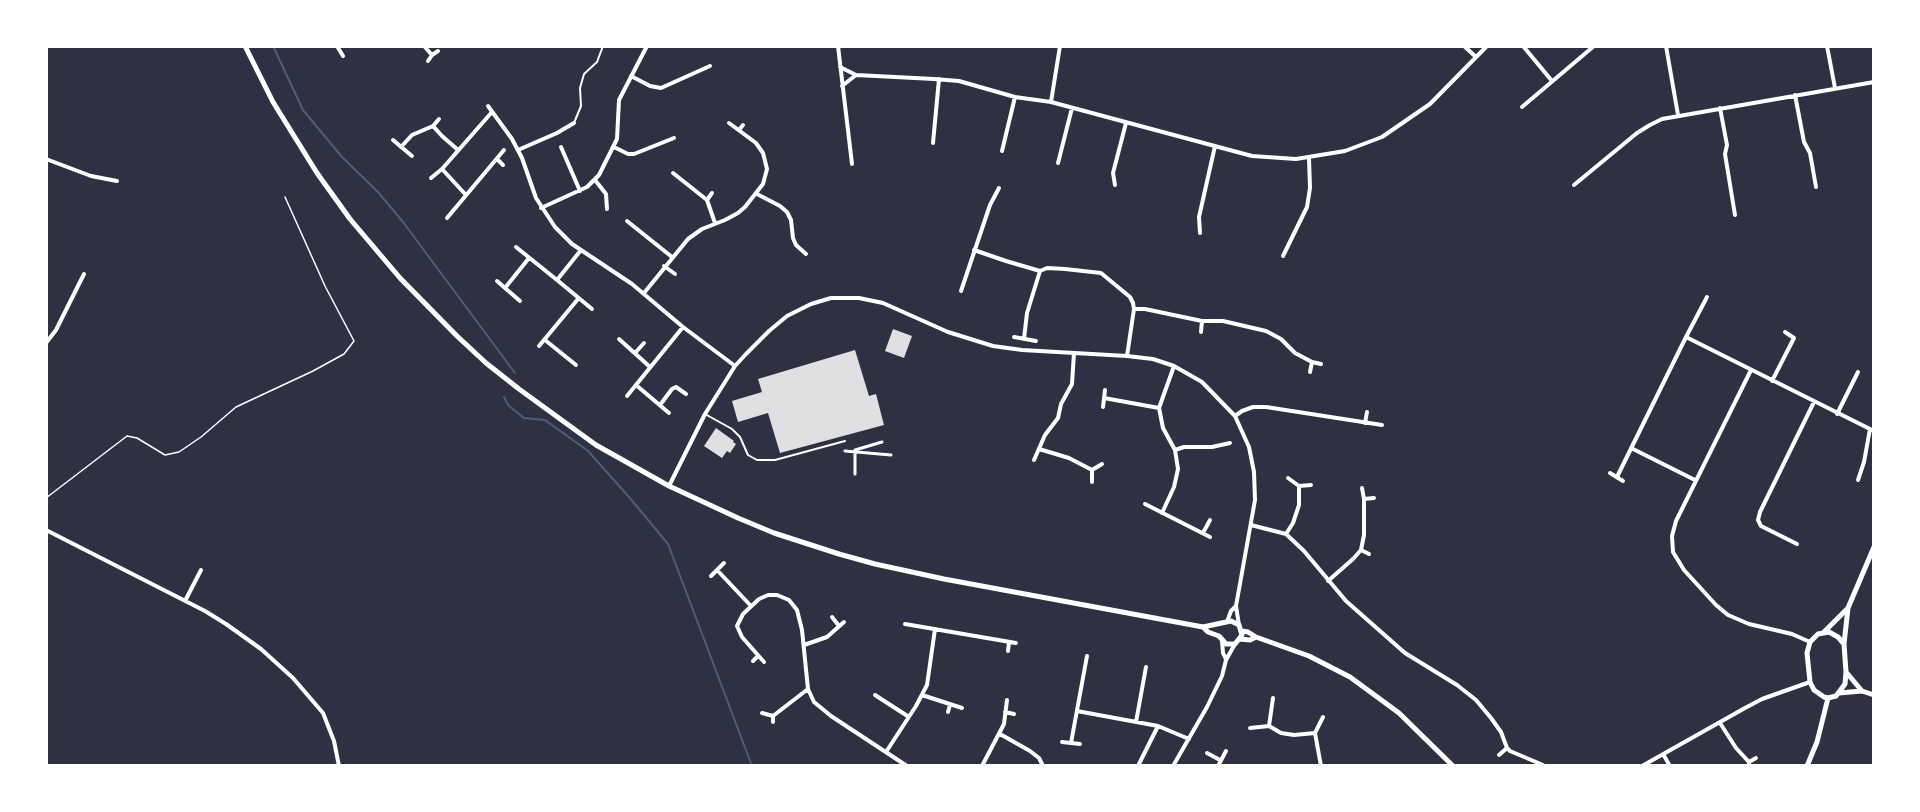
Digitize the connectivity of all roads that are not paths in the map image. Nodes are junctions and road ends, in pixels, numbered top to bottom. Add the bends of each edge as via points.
1 (245, 46) edge
2 (337, 46) edge
3 (424, 46) edge
4 (647, 46) edge
5 (838, 46) edge
6 (1060, 46) edge
7 (1464, 46) edge
8 (1487, 46) edge
9 (1523, 46) edge
10 (1594, 46) edge
11 (1666, 46) edge
12 (1827, 46) edge
13 (603, 47) edge
14 (438, 51) dead end
15 (432, 55) junction
16 (343, 56) dead end
17 (1476, 57) junction
18 (428, 61) dead end
19 (710, 66) dead end
20 (840, 67) junction
21 (856, 75) junction
22 (631, 76) junction
23 (939, 79) junction
24 (1552, 81) junction
25 (1874, 82) edge
26 (842, 86) junction
27 (1834, 88) junction
28 (1795, 95) junction
29 (1015, 97) junction
30 (1051, 102) junction
31 (488, 106) dead end
32 (1522, 107) dead end
33 (1072, 108) junction
34 (1720, 108) junction
35 (492, 112) junction
36 (1677, 115) junction
37 (439, 119) dead end
38 (574, 123) joint
39 (729, 123) dead end
40 (1126, 123) junction
41 (743, 125) dead end
42 (433, 126) junction
43 (739, 130) junction
44 (674, 138) dead end
45 (393, 140) dead end
46 (933, 143) dead end
47 (1215, 146) junction
48 (402, 147) junction
49 (561, 147) dead end
50 (614, 147) junction
51 (458, 150) junction
52 (504, 150) dead end
53 (518, 150) junction
54 (1002, 151) dead end
55 (412, 156) dead end
56 (1309, 158) junction
57 (46, 159) edge
58 (497, 159) junction
59 (1058, 163) dead end
60 (852, 164) dead end
61 (503, 165) dead end
62 (442, 169) junction
63 (673, 173) dead end
64 (431, 178) dead end
65 (595, 180) junction
66 (117, 181) dead end
67 (1115, 185) dead end
68 (1574, 185) dead end
69 (1816, 187) dead end
70 (999, 188) dead end
71 (580, 191) junction
72 (712, 193) dead end
73 (757, 194) junction
74 (466, 195) junction
75 (707, 200) junction
76 (541, 208) junction
77 (607, 209) dead end
78 (1735, 215) dead end
79 (447, 218) dead end
80 (627, 221) dead end
81 (716, 223) junction
82 (1200, 232) dead end
83 (516, 247) dead end
84 (581, 250) junction
85 (974, 250) junction
86 (806, 254) dead end
87 (1283, 256) dead end
88 (672, 257) junction
89 (529, 258) junction
90 (664, 266) junction
91 (1040, 271) junction
92 (84, 274) dead end
93 (675, 274) dead end
94 (557, 280) junction
95 (497, 281) dead end
96 (505, 288) junction
97 (961, 291) dead end
98 (644, 293) junction
99 (1707, 297) dead end
100 (578, 299) junction
101 (520, 301) dead end
102 (592, 309) dead end
103 (1134, 309) junction
104 (1203, 321) junction
105 (683, 327) junction
106 (1201, 332) dead end
107 (1785, 332) dead end
108 (1686, 337) junction
109 (1014, 338) dead end
110 (545, 339) junction
111 (619, 339) dead end
112 (1024, 339) junction
113 (1036, 341) dead end
114 (46, 343) edge
115 (644, 343) dead end
116 (538, 346) dead end
117 (635, 353) junction
118 (1074, 353) junction
119 (1127, 356) junction
120 (1312, 362) junction
121 (1322, 364) dead end
122 (576, 365) dead end
123 (735, 366) junction
124 (1174, 366) junction
125 (651, 367) junction
126 (1750, 370) junction
127 (1310, 372) dead end
128 (1858, 372) dead end
129 (1772, 381) junction
130 (636, 386) junction
131 (1106, 390) dead end
132 (686, 394) dead end
133 (627, 396) dead end
134 (1104, 398) junction
135 (1814, 402) junction
136 (660, 405) junction
137 (1103, 407) dead end
138 (1159, 408) junction
139 (1367, 412) dead end
140 (669, 413) dead end
141 (705, 414) junction
142 (1837, 414) junction
143 (1235, 416) junction
144 (1365, 423) junction
145 (1382, 425) dead end
146 (1872, 430) edge
147 (845, 441) dead end
148 (882, 442) dead end
149 (1230, 443) dead end
150 (1631, 448) junction
151 (1040, 449) junction
152 (1175, 450) junction
153 (845, 451) dead end
154 (855, 452) junction
155 (891, 455) dead end
156 (1034, 460) dead end
157 (1101, 464) dead end
158 (1092, 470) junction
159 (1610, 473) dead end
160 (855, 474) dead end
161 (1617, 477) junction
162 (1288, 478) dead end
163 (1695, 480) junction
164 (1858, 480) dead end
165 (1623, 481) dead end
166 (1092, 482) dead end
167 (1311, 485) dead end
168 (669, 486) junction
169 (1299, 486) junction
170 (1362, 488) dead end
171 (1374, 498) dead end
172 (1364, 499) junction
173 (1145, 504) dead end
174 (1162, 513) junction
175 (1210, 520) dead end
176 (1251, 525) junction
177 (46, 530) edge
178 (1203, 533) junction
179 (1286, 534) junction
180 (1210, 537) dead end
181 (1797, 544) dead end
182 (1874, 547) edge
183 (1361, 550) junction
184 (1370, 554) dead end
185 (724, 563) dead end
186 (201, 570) dead end
187 (717, 570) junction
188 (711, 576) dead end
189 (1328, 581) junction
190 (185, 601) junction
191 (751, 606) junction
192 (1236, 606) junction
193 (1848, 608) junction
194 (832, 617) dead end
195 (844, 622) dead end
196 (1225, 623) junction
197 (905, 624) dead end
198 (839, 626) junction
199 (914, 626) junction
200 (1203, 627) junction
201 (1241, 628) junction
202 (935, 629) junction
203 (1824, 632) junction
204 (913, 633) dead end
205 (1256, 637) junction
206 (1221, 638) junction
207 (1240, 639) junction
208 (1009, 642) junction
209 (1810, 642) junction
210 (1016, 643) dead end
211 (1235, 644) junction
212 (1844, 644) junction
213 (804, 645) junction
214 (1008, 651) dead end
215 (758, 656) junction
216 (1087, 656) dead end
217 (1226, 660) junction
218 (753, 661) dead end
219 (764, 662) dead end
220 (1079, 665) dead end
221 (1085, 666) junction
222 (1146, 667) dead end
223 (1846, 672) junction
224 (1144, 677) junction
225 (1151, 678) dead end
226 (1810, 682) junction
227 (808, 689) junction
228 (1862, 691) junction
229 (1839, 693) junction
230 (875, 695) dead end
231 (922, 695) junction
232 (1874, 695) edge
233 (1273, 698) dead end
234 (1828, 698) junction
235 (1006, 700) dead end
236 (888, 704) junction
237 (950, 705) junction
238 (962, 708) dead end
239 (884, 709) dead end
240 (1077, 711) junction
241 (948, 712) dead end
242 (1005, 712) junction
243 (762, 713) dead end
244 (1014, 714) dead end
245 (773, 716) junction
246 (909, 717) junction
247 (1323, 717) dead end
248 (774, 722) dead end
249 (1136, 722) junction
250 (1720, 723) junction
251 (1158, 726) junction
252 (1269, 726) junction
253 (1250, 728) dead end
254 (1315, 733) junction
255 (1000, 734) junction
256 (1189, 739) junction
257 (1062, 742) dead end
258 (1071, 743) junction
259 (1080, 744) dead end
260 (1507, 748) junction
261 (1226, 751) dead end
262 (886, 752) junction
263 (1207, 753) dead end
264 (1663, 754) junction
265 (1499, 755) dead end
266 (1142, 758) junction
267 (1756, 758) dead end
268 (976, 759) dead end
269 (1149, 762) dead end
270 (1219, 763) edge
271 (982, 764) edge
272 (1749, 764) edge
273 (339, 765) edge
274 (907, 765) edge
275 (1043, 765) edge
276 (1138, 765) edge
277 (1173, 765) edge
278 (1322, 765) edge
279 (1453, 765) edge
280 (1543, 765) edge
281 (1642, 765) edge
282 (1670, 765) edge
283 (1807, 765) edge

1 - 168 street via 273,102 317,173 350,219 419,299 519,389 596,445
2 - 16 street
3 - 15 street
4 - 22 street
5 - 20 street
6 - 30 street
7 - 17 street
8 - 17 street
9 - 24 street
10 - 24 street
11 - 36 street
12 - 27 street
13 - 38 lane via 597,62 584,74 581,106
14 - 15 street
15 - 18 street
17 - 56 street via 1430,104 1382,137 1345,151
19 - 22 street via 661,88
20 - 21 street
20 - 26 street
21 - 23 street
21 - 26 street
22 - 50 street via 619,100
23 - 29 street
23 - 46 street
24 - 32 street
25 - 27 street
26 - 60 street
27 - 28 street
28 - 34 street
28 - 69 street
29 - 30 street
29 - 54 street
30 - 33 street
31 - 35 street
33 - 40 street
33 - 59 street
34 - 36 street
34 - 78 street
35 - 51 street
35 - 53 street
36 - 68 street via 1650,124
37 - 42 street
38 - 53 street
39 - 43 street
40 - 47 street
40 - 67 street via 1113,173
41 - 43 street
42 - 48 street via 412,135
42 - 51 street
43 - 73 street via 759,147 766,163 765,180
44 - 50 street via 634,154
45 - 48 street
47 - 56 street via 1265,158
47 - 82 street via 1199,217
48 - 55 street
49 - 71 street
50 - 65 street
51 - 62 street
52 - 58 street
53 - 76 street
56 - 87 street via 1309,199
57 - 66 street
58 - 61 street
58 - 74 street
62 - 64 street
62 - 74 street
63 - 75 street
65 - 71 street
65 - 77 street via 606,194
70 - 85 street
71 - 76 street
72 - 75 street
73 - 81 street via 738,213
73 - 86 street via 787,212 793,238
74 - 79 street
75 - 81 street
76 - 84 street
80 - 88 street
81 - 88 street via 694,233
83 - 89 street
84 - 94 street
84 - 98 street
85 - 91 street
85 - 97 street
88 - 90 street
89 - 94 street
89 - 96 street
90 - 93 street
90 - 98 street
91 - 103 street via 1047,268 1101,273 1130,297
91 - 112 street via 1027,313
92 - 114 street
94 - 100 street
95 - 96 street
96 - 101 street
98 - 105 street
99 - 108 street
100 - 102 street
100 - 110 street
103 - 104 street
103 - 119 street
104 - 106 street
104 - 120 street via 1223,321 1266,331
105 - 123 street
105 - 125 street
107 - 129 street via 1794,338
108 - 126 street
108 - 150 street
109 - 112 street
110 - 116 street
110 - 122 street
111 - 117 street
112 - 113 street
115 - 117 street
117 - 125 street
118 - 119 street
118 - 123 street via 993,346 948,332 883,303 846,297 811,304 787,316
118 - 151 street via 1072,384
119 - 124 street
120 - 121 street
120 - 127 street
123 - 141 street
124 - 138 street
124 - 143 street via 1202,382
125 - 130 street
126 - 129 street
126 - 163 street
128 - 142 street
129 - 135 street
130 - 133 street
130 - 136 street
131 - 134 street
132 - 136 street via 672,388
134 - 137 street
134 - 138 street
135 - 142 street
135 - 181 street via 1758,520 1761,526
136 - 140 street
138 - 152 street via 1163,428
139 - 144 street
141 - 147 lane via 732,429 748,455 757,460 775,460
141 - 168 street
142 - 146 street
143 - 144 street via 1253,407 1266,407
143 - 176 street via 1249,447 1254,472
144 - 145 street
146 - 164 street
148 - 154 street
149 - 152 street
150 - 161 street
150 - 163 street
151 - 156 street
151 - 158 street
152 - 174 street via 1178,469
153 - 154 street
154 - 155 street
154 - 160 street
157 - 158 street
158 - 166 street
159 - 161 street
161 - 165 street
162 - 169 street
163 - 209 street via 1673,528 1675,558 1728,615
167 - 169 street
168 - 200 street via 774,532 875,564
169 - 179 street via 1299,505
170 - 172 street
171 - 172 street
172 - 183 street
173 - 174 street
174 - 178 street
175 - 178 street
176 - 179 street
176 - 192 street
177 - 190 street
178 - 180 street
179 - 189 street
182 - 193 street
183 - 184 street
183 - 189 street
185 - 187 street
186 - 190 street
187 - 188 street
187 - 191 street
189 - 260 street via 1406,653 1476,700 1501,732
190 - 273 street via 226,624 293,678 323,713
191 - 213 street via 768,595 786,598 797,610
191 - 215 street via 740,618 738,630
192 - 196 street
192 - 201 street
193 - 203 street
193 - 212 street
194 - 198 street
195 - 198 street
196 - 200 street
196 - 201 street via 1236,622
196 - 206 street via 1219,632
197 - 199 street
198 - 213 street via 823,639
199 - 202 street
199 - 204 street
200 - 206 street
201 - 205 street
201 - 207 street
202 - 208 street
202 - 231 street
203 - 209 street
203 - 212 street via 1832,633
205 - 207 street
205 - 279 street via 1310,656 1350,676 1399,713
206 - 211 street via 1227,644
206 - 217 street
207 - 211 street
208 - 210 street
208 - 214 street
209 - 226 street
211 - 217 street
212 - 223 street
213 - 227 street
215 - 218 street
215 - 219 street
216 - 221 street
217 - 256 street via 1218,685
220 - 221 street
221 - 240 street
222 - 224 street
223 - 228 street
223 - 229 street
224 - 225 street
224 - 249 street
226 - 234 street via 1817,693
226 - 250 street via 1762,699
227 - 245 street
227 - 262 street via 814,702 831,716
228 - 229 street
228 - 232 street
229 - 234 street
230 - 236 street
231 - 237 street
231 - 246 street
233 - 252 street
234 - 283 street
235 - 242 street
236 - 239 street
236 - 246 street
237 - 238 street
237 - 241 street
240 - 249 street
240 - 258 street
242 - 244 street
242 - 255 street
243 - 245 street
245 - 248 street
246 - 262 street
247 - 254 street
249 - 251 street
250 - 264 street
250 - 272 street
251 - 256 street
251 - 266 street
252 - 253 street
252 - 254 street via 1294,735
254 - 278 street
255 - 271 street
255 - 275 street via 1035,754
256 - 277 street
257 - 258 street
258 - 259 street
260 - 265 street
260 - 280 street
261 - 270 street
262 - 274 street
263 - 270 street
264 - 281 street
264 - 282 street
266 - 269 street
266 - 276 street
267 - 272 street
268 - 271 street

